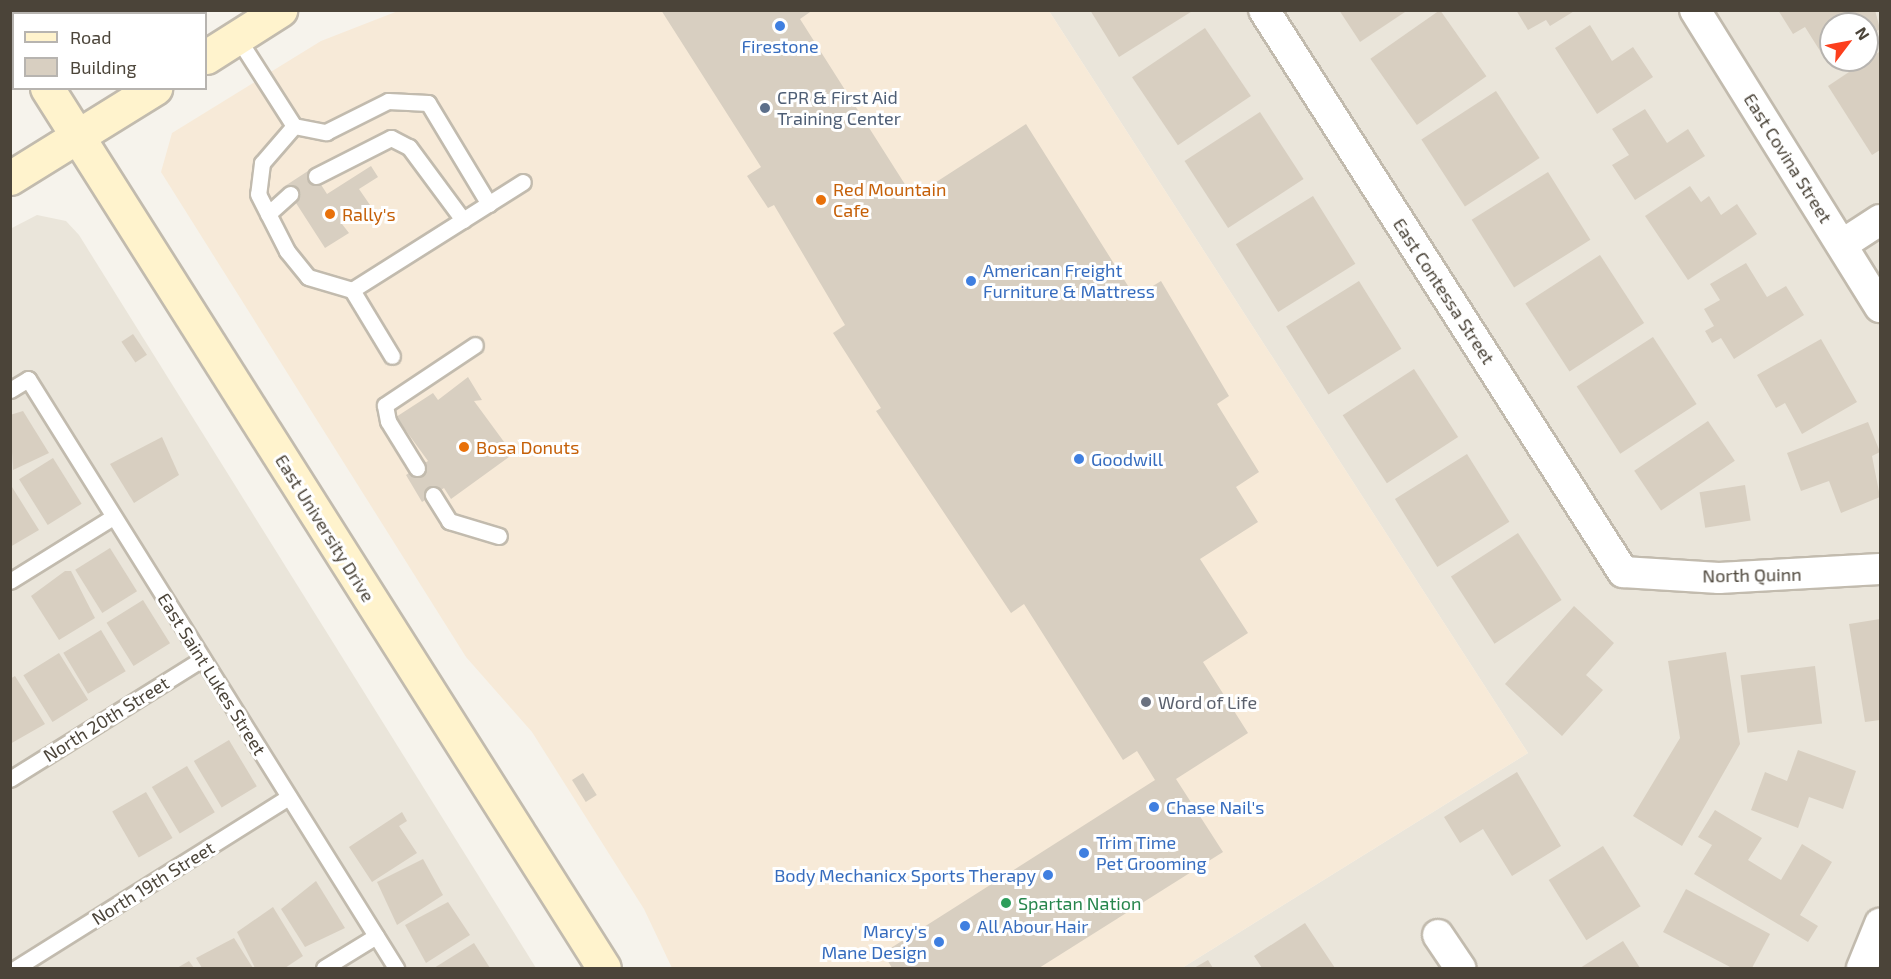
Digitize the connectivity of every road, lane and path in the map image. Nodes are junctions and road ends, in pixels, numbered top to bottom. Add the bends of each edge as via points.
1 (280, 10) edge
2 (1264, 10) edge
3 (1695, 10) edge
4 (237, 37) junction
5 (207, 56) edge
6 (47, 90) edge
7 (152, 90) edge
8 (294, 126) junction
9 (77, 137) junction
10 (316, 176) dead end
11 (10, 178) edge
12 (524, 182) dead end
13 (290, 194) dead end
14 (489, 204) junction
15 (268, 214) junction
16 (463, 220) junction
17 (1881, 220) edge
18 (1842, 244) junction
19 (352, 290) junction
20 (1881, 307) edge
21 (475, 345) dead end
22 (393, 356) dead end
23 (10, 390) edge
24 (417, 468) dead end
25 (433, 495) dead end
26 (114, 517) junction
27 (499, 536) dead end
28 (1881, 569) edge
29 (1623, 572) joint
30 (10, 581) edge
31 (202, 659) junction
32 (10, 779) edge
33 (290, 797) junction
34 (1881, 924) edge
35 (1438, 934) dead end
36 (376, 936) junction
37 (16, 969) edge
38 (324, 969) edge
39 (396, 969) edge
40 (604, 969) edge
41 (1460, 969) edge
42 (1862, 969) edge

1 - 4 main road
2 - 29 street, East Contessa Street
3 - 18 street, East Covina Street
4 - 5 main road
4 - 8 lane
6 - 9 main road, East University Drive
7 - 9 main road
8 - 14 lane via 326,132 388,101 428,103
8 - 15 lane via 262,163 258,194
9 - 11 main road
9 - 40 main road, East University Drive
10 - 16 lane via 391,138 409,147
12 - 14 lane
13 - 15 lane
14 - 16 lane
15 - 19 lane via 308,277
16 - 19 lane
17 - 18 street
18 - 20 street, East Covina Street
19 - 22 lane
21 - 24 lane via 385,405 388,421
23 - 26 lane, East Saint Lukes Street via 28,380
25 - 27 lane via 449,522
26 - 30 lane
26 - 31 lane, East Saint Lukes Street
28 - 29 street, North Quinn via 1719,578
31 - 32 lane, North 20th Street
31 - 33 lane, East Saint Lukes Street
33 - 36 lane, East Saint Lukes Street
33 - 37 lane, North 19th Street
34 - 42 street
35 - 41 street
36 - 38 lane
36 - 39 lane, East Saint Lukes Street

